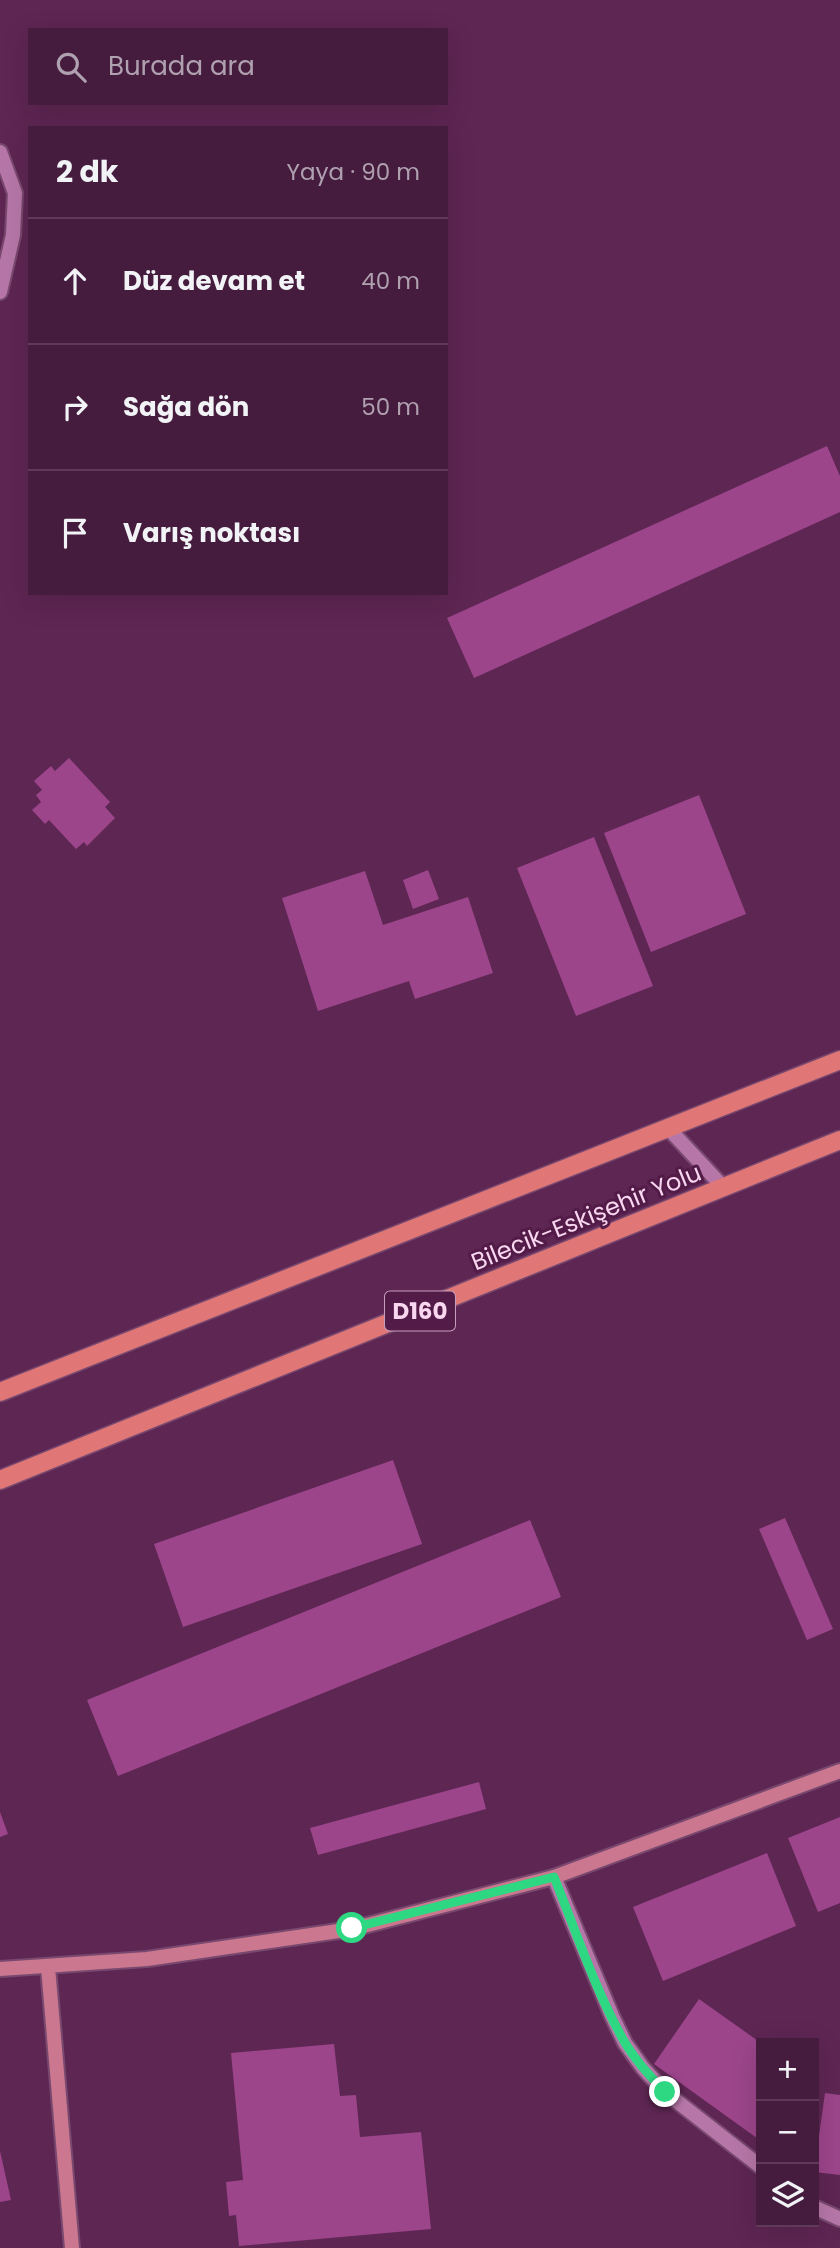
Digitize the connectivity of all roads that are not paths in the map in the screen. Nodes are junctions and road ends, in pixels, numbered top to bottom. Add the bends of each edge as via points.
1 (0, 152) edge
2 (0, 292) edge
3 (840, 1060) edge
4 (669, 1129) junction
5 (840, 1140) edge
6 (723, 1188) junction
7 (0, 1392) edge
8 (0, 1480) edge
9 (840, 1771) edge
10 (554, 1877) junction
11 (48, 1966) junction
12 (0, 1969) edge
13 (757, 2164) edge
14 (819, 2209) edge
15 (840, 2219) edge
16 (72, 2248) edge

1 - 2 street via 15,193 13,235
3 - 4 main road, Bilecik-Eskişehir Yolu
4 - 6 street
4 - 7 main road, Bilecik-Eskişehir Yolu
5 - 6 main road, Bilecik-Eskişehir Yolu / D160
6 - 8 main road, Bilecik-Eskişehir Yolu / D160
9 - 10 street
10 - 11 street via 352,1928 147,1959
10 - 13 street via 625,2043 665,2092
11 - 12 street
11 - 16 street
14 - 15 street

